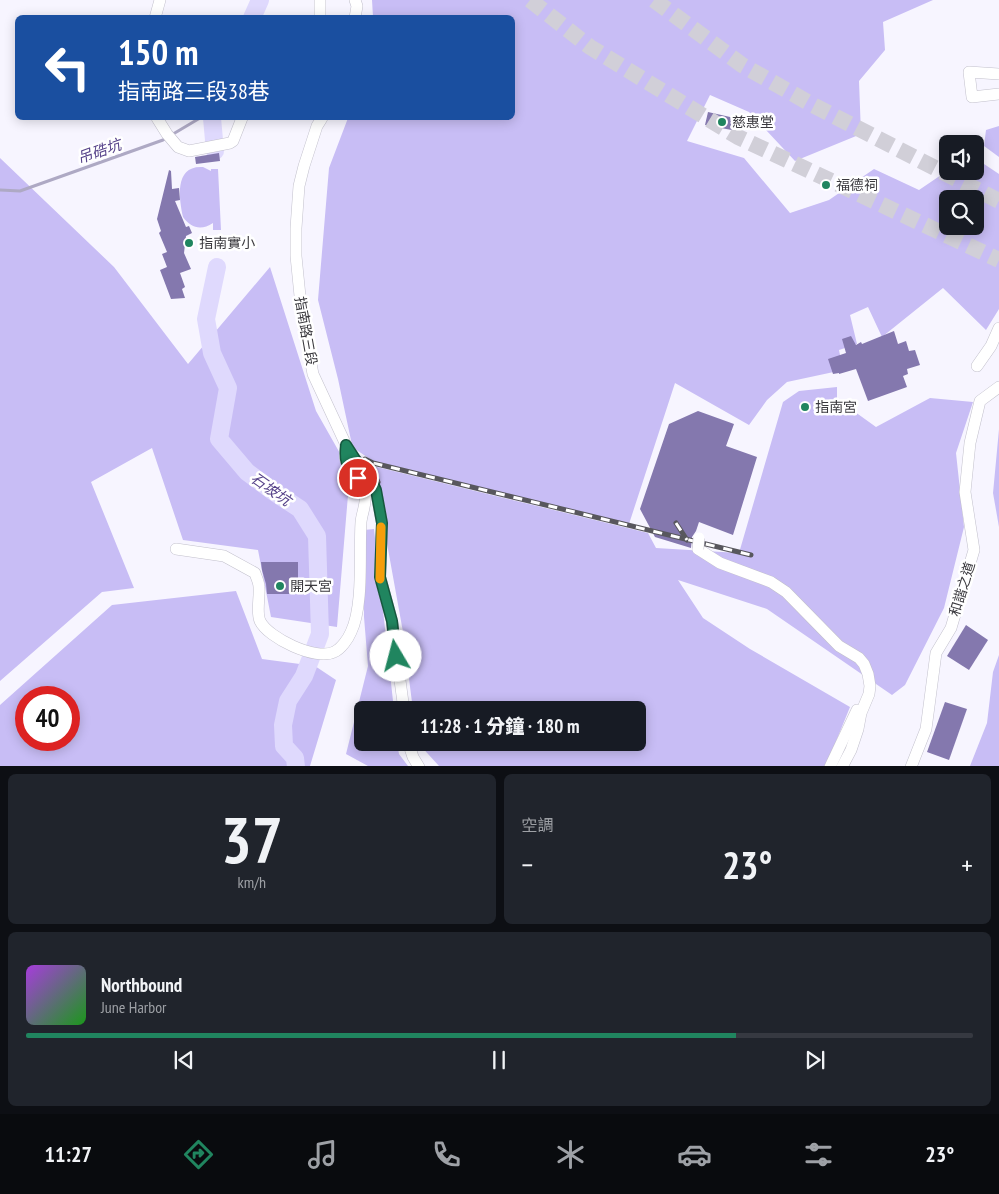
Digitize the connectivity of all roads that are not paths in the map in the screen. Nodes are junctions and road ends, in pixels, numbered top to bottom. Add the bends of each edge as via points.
1 (320, 0) edge
2 (355, 0) edge
3 (160, 3) edge
4 (156, 15) edge
5 (320, 15) edge
6 (356, 15) edge
7 (999, 74) edge
8 (999, 94) edge
9 (158, 120) edge
10 (241, 120) edge
11 (321, 120) edge
12 (999, 328) edge
13 (977, 366) dead end
14 (995, 390) edge
15 (346, 445) junction
16 (699, 543) dead end
17 (176, 549) dead end
18 (864, 664) junction
19 (403, 701) edge
20 (411, 751) edge
21 (913, 762) edge
22 (419, 766) edge
23 (830, 766) edge
24 (842, 766) edge

1 - 5 street
2 - 6 street
3 - 4 street
7 - 8 street via 969,72 972,97
9 - 10 street via 174,144 189,151 233,141
11 - 15 street, 指南路三段 via 299,186 297,277 313,374
12 - 13 street
14 - 21 street, 和諧之道 via 980,401 970,443 965,492 974,550 951,628 936,653 926,729
15 - 17 street via 344,458 362,484 366,499 361,520 358,602 352,632 334,652 322,654 305,650 276,638 264,628 259,619 259,585 255,573 224,556
15 - 19 street, 指南路三段 via 376,490 382,523 380,577 392,621
16 - 18 street via 720,563 772,582 786,592 839,646
18 - 23 street via 862,700
18 - 24 street via 870,694 851,750
20 - 22 street

